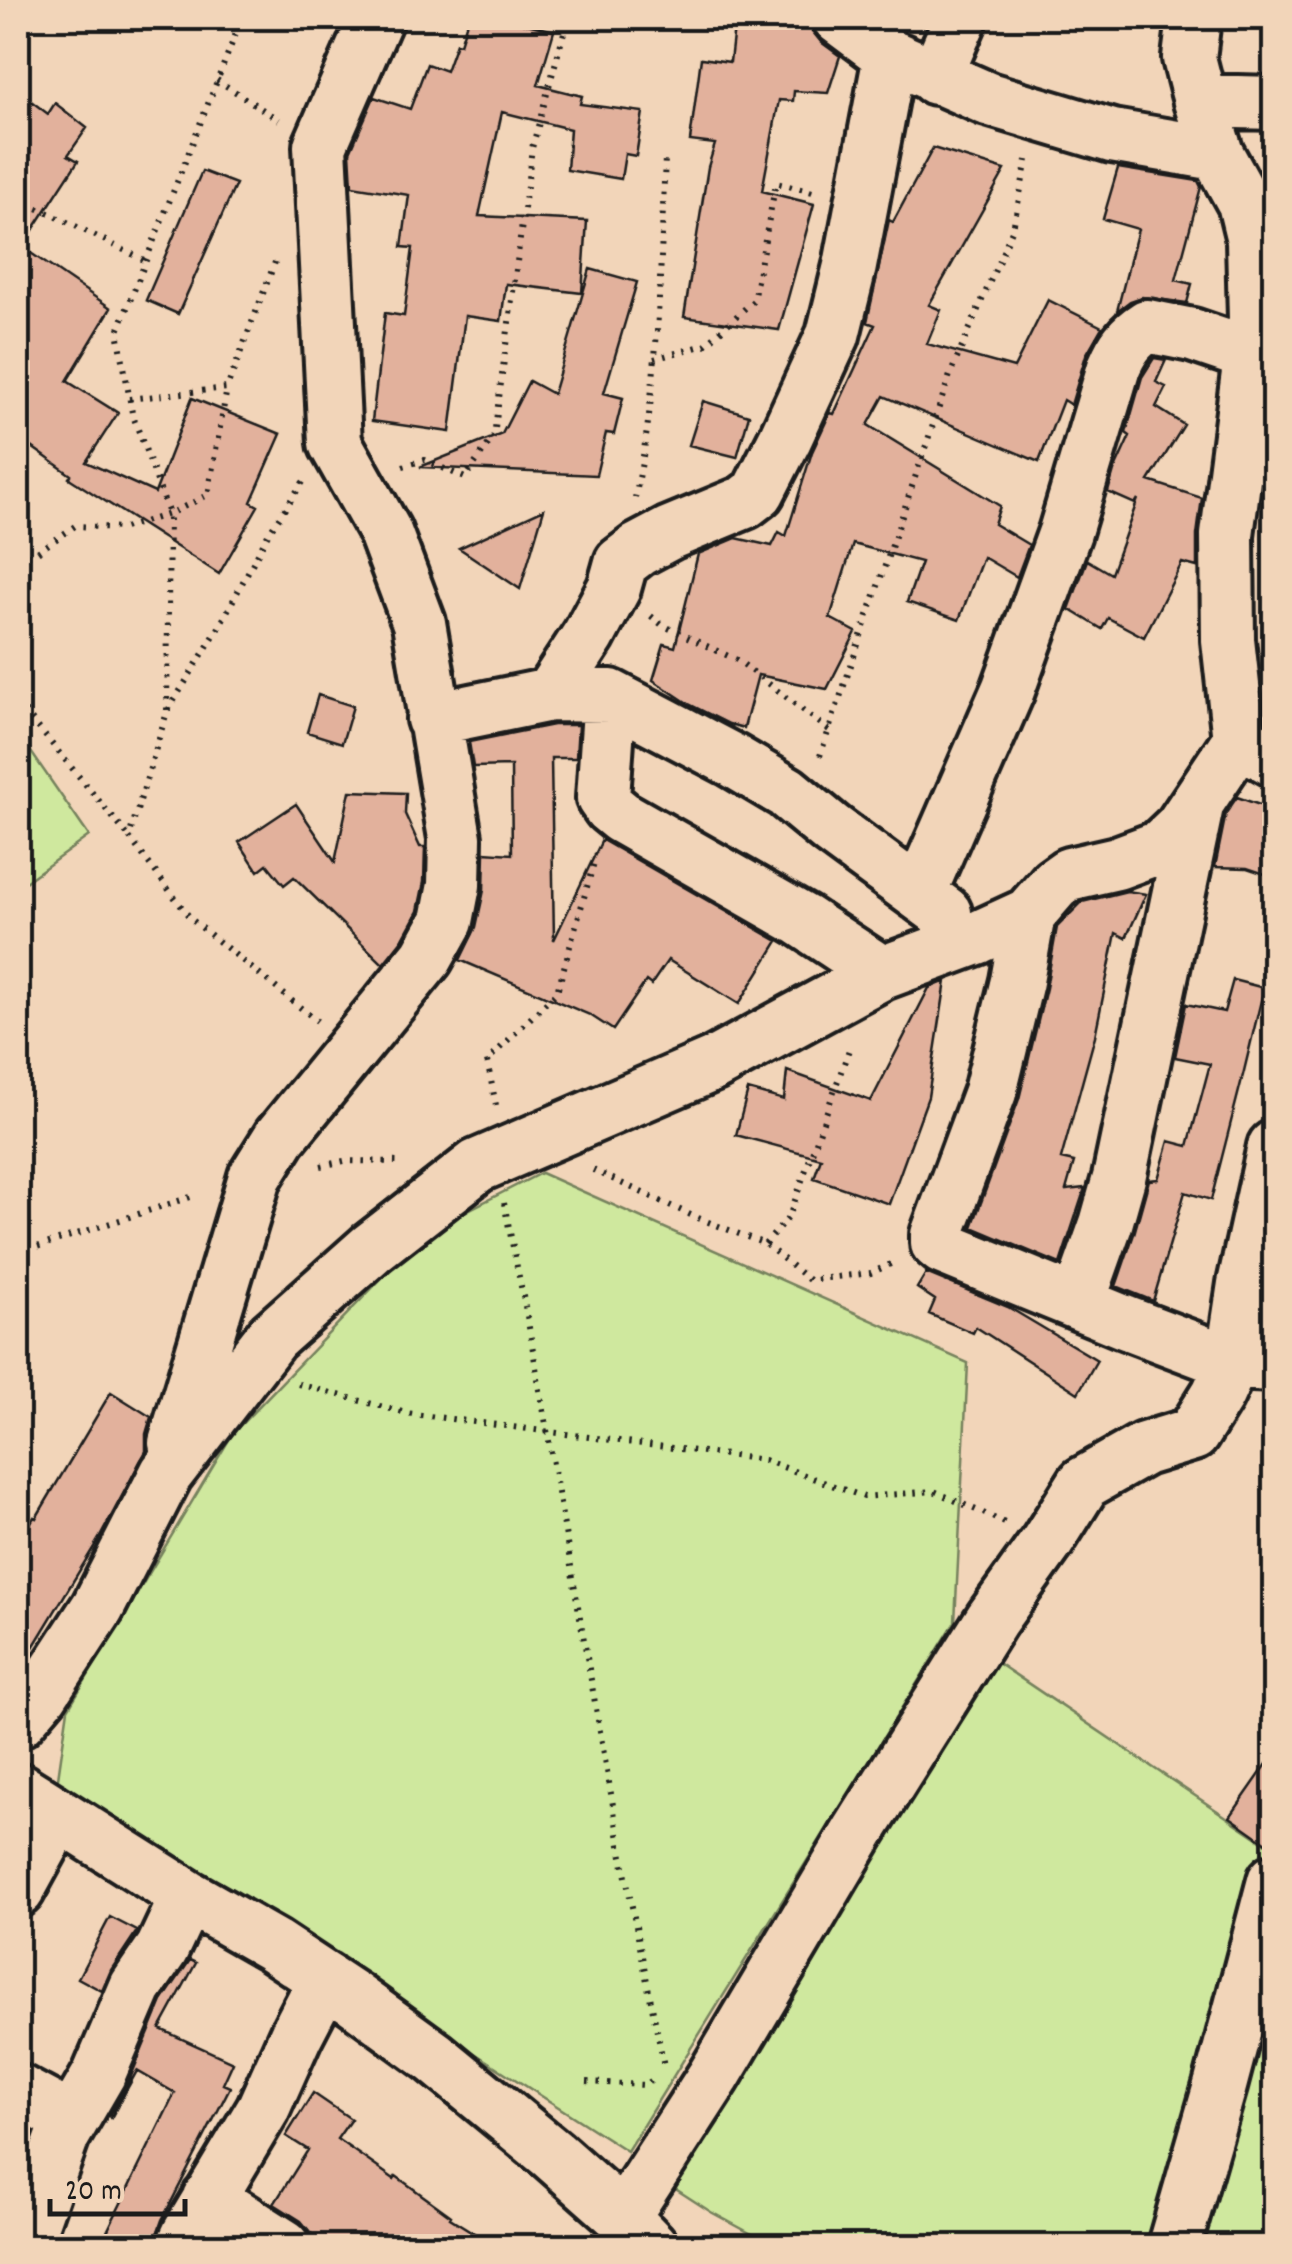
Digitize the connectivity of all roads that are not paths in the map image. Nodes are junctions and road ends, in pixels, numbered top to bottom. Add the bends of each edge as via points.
1 (376, 18) edge
2 (839, 18) edge
3 (961, 18) edge
4 (1194, 18) edge
5 (912, 67) junction
6 (1200, 101) junction
7 (1274, 103) edge
8 (1217, 154) junction
9 (1264, 240) edge
10 (1257, 375) edge
11 (550, 695) junction
12 (610, 696) junction
13 (434, 719) junction
14 (1257, 750) edge
15 (1198, 804) junction
16 (919, 894) junction
17 (1029, 914) junction
18 (978, 937) junction
19 (872, 978) junction
20 (1274, 1147) edge
21 (1078, 1303) junction
22 (1253, 1364) edge
23 (166, 1474) junction
24 (18, 1721) edge
25 (38, 1803) edge
26 (1274, 1881) edge
27 (18, 1890) edge
28 (187, 1896) junction
29 (325, 1979) junction
30 (18, 2091) edge
31 (72, 2120) junction
32 (210, 2198) junction
33 (637, 2232) edge
34 (24, 2246) edge
35 (183, 2246) edge
36 (284, 2246) edge
37 (1174, 2246) edge

1 - 13 street via 320,146 346,461 385,532 419,623
2 - 5 street
3 - 5 street
4 - 6 street via 1189,58
5 - 8 street via 988,99 1112,136
5 - 11 street via 862,205 833,335 758,492 638,550
6 - 7 street
6 - 8 street
8 - 9 street
9 - 10 street
10 - 14 street via 1227,536 1228,640
10 - 16 street via 1192,335 1147,326 1122,349 1008,690
11 - 12 street
11 - 13 street
12 - 16 street via 786,792
12 - 19 street via 603,798 610,808 802,920
13 - 23 street via 456,838 446,921 427,957 255,1177
14 - 15 street
15 - 17 street via 1160,847 1069,874
15 - 21 street via 1119,1178
16 - 18 street
17 - 18 street
17 - 21 street via 990,1092 937,1243
18 - 19 street
19 - 23 street via 712,1065 478,1166 272,1336
20 - 22 street via 1244,1284
21 - 22 street
22 - 33 street via 1218,1394 1193,1434 1144,1448 1084,1482 859,1831 680,2090
23 - 24 street via 98,1607
25 - 27 street
25 - 28 street
26 - 37 street
28 - 29 street
28 - 31 street
29 - 32 street via 263,2109
29 - 33 street via 434,2056
30 - 31 street
31 - 34 street
32 - 35 street
32 - 36 street

